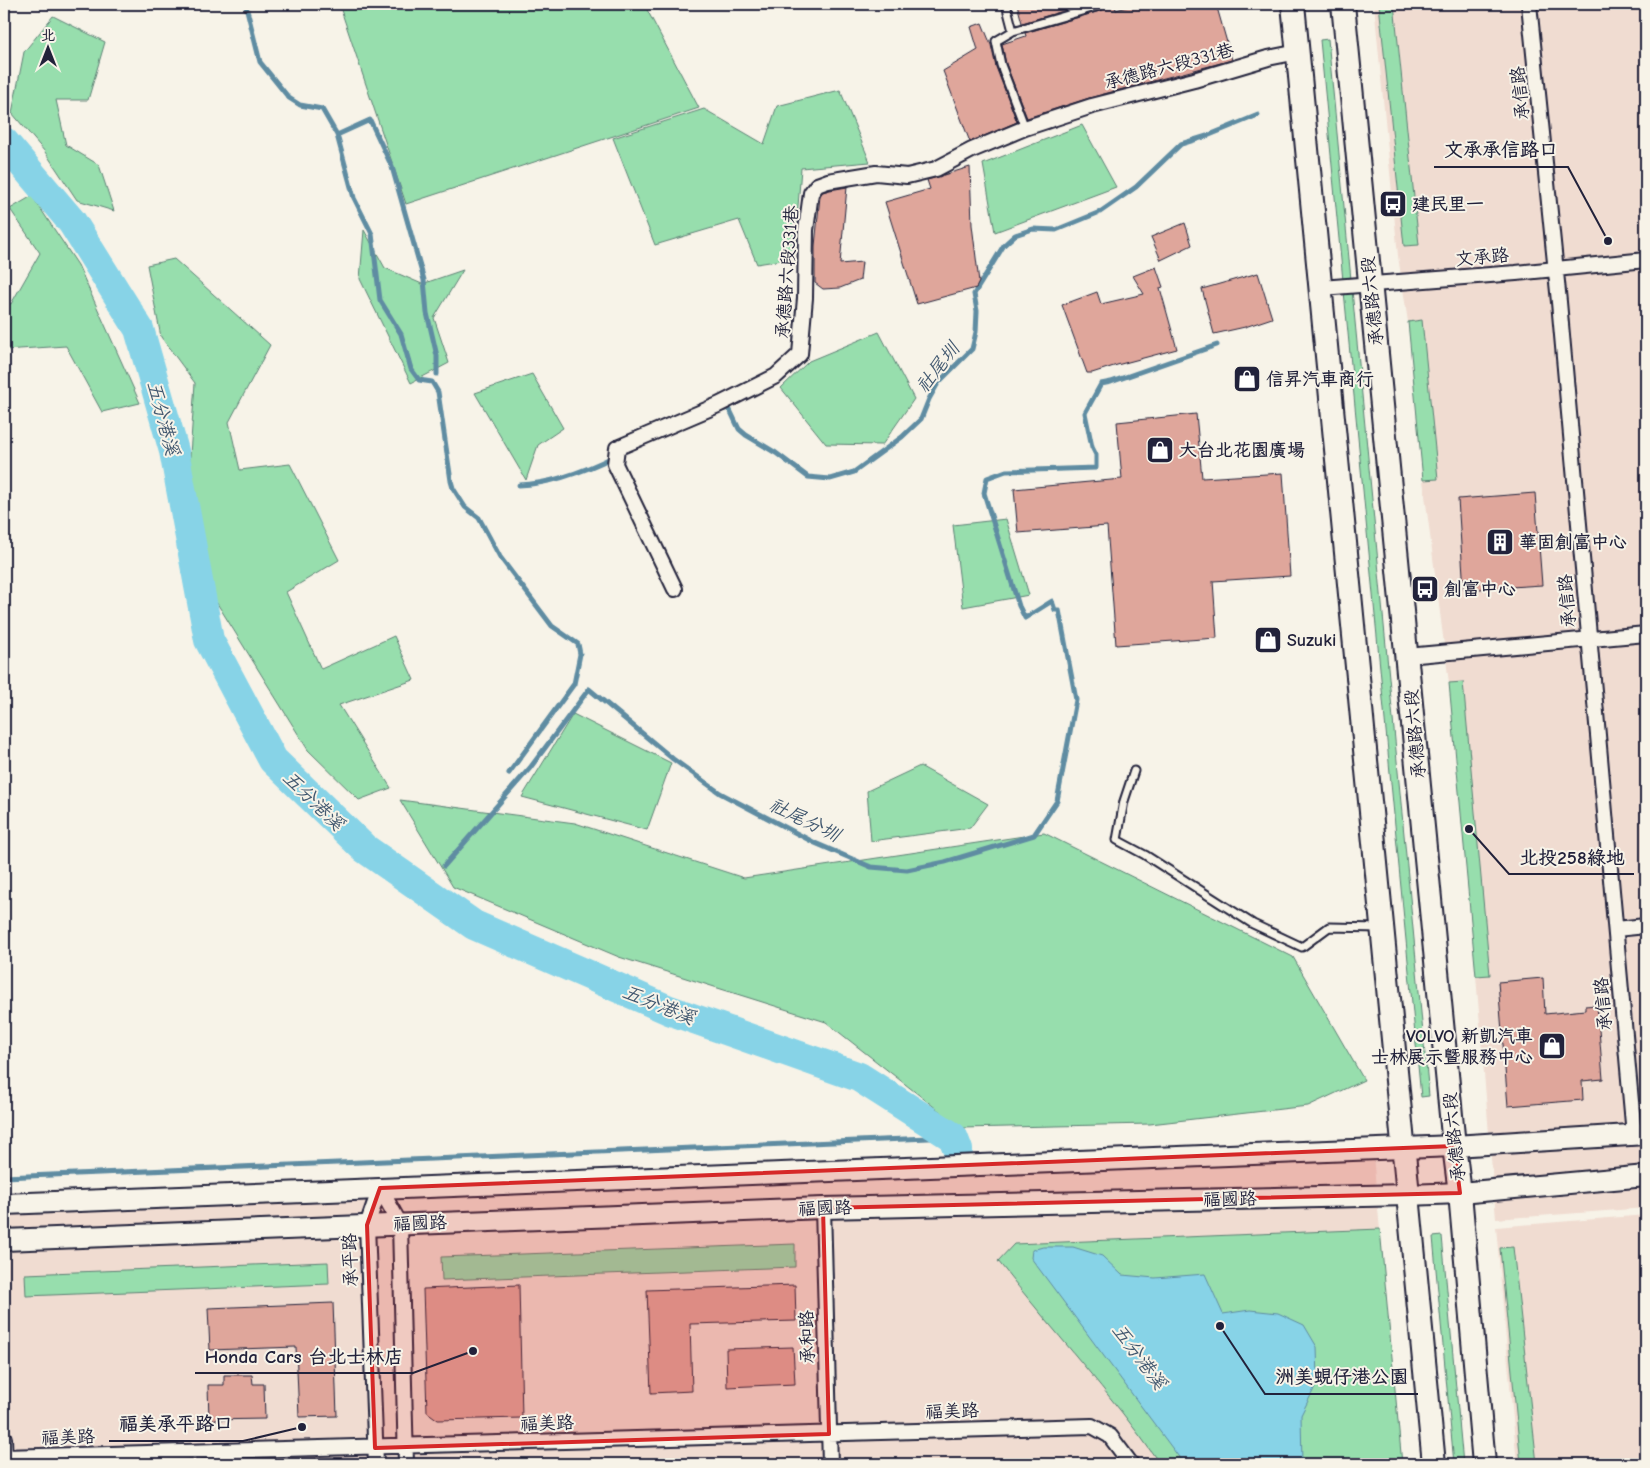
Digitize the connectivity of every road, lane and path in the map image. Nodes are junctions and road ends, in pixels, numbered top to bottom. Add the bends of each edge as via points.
1 (1006, 4) edge
2 (1293, 4) edge
3 (1343, 4) edge
4 (1529, 4) edge
5 (1099, 6) dead end
6 (1013, 32) junction
7 (1298, 52) junction
8 (1025, 128) junction
9 (1646, 260) edge
10 (1556, 269) junction
11 (1370, 284) junction
12 (1321, 288) junction
13 (675, 589) dead end
14 (1646, 634) edge
15 (1589, 639) junction
16 (1407, 656) junction
17 (1134, 771) dead end
18 (1646, 926) edge
19 (1382, 928) junction
20 (1616, 929) junction
21 (1640, 1135) edge
22 (1454, 1146) junction
23 (1404, 1148) junction
24 (1646, 1176) edge
25 (380, 1188) junction
26 (1460, 1192) junction
27 (1408, 1195) junction
28 (4, 1204) edge
29 (823, 1208) junction
30 (400, 1224) junction
31 (367, 1225) junction
32 (4, 1240) edge
33 (829, 1434) junction
34 (4, 1438) edge
35 (405, 1447) junction
36 (375, 1448) junction
37 (4, 1457) edge
38 (5, 1464) edge
39 (376, 1464) edge
40 (406, 1464) edge
41 (830, 1464) edge
42 (1131, 1464) edge
43 (1434, 1464) edge
44 (1484, 1464) edge

1 - 6 lane
2 - 7 main road
3 - 11 main road, 承德路六段
4 - 10 street, 承信路
5 - 6 lane
6 - 8 lane via 996,41 1001,65
7 - 8 street, 承德路六段331巷 via 1092,106
7 - 12 main road
8 - 13 street, 承德路六段331巷 via 936,169 907,176 876,174 818,185 811,193 806,230 806,298 800,354 776,376 617,448 615,464
9 - 10 street, 文承路
10 - 11 street, 文承路
10 - 15 street, 承信路
11 - 12 street, 文承路
11 - 16 main road, 承德路六段
12 - 19 main road
14 - 15 street
15 - 16 street
15 - 20 street, 承信路
16 - 22 main road, 承德路六段
17 - 19 lane via 1124,801 1117,840 1253,924 1302,947 1330,927
18 - 20 street
19 - 23 main road
20 - 21 street, 承信路
21 - 22 street, 福國路
22 - 23 street, 福國路
22 - 26 main road, 承德路六段
23 - 25 street, 福國路
23 - 27 main road
24 - 26 street, 福國路
25 - 28 street, 福國路
25 - 30 street
25 - 31 street, 承平路
26 - 27 street, 福國路
26 - 44 main road, 承德路六段
27 - 29 street, 福國路
27 - 43 main road
29 - 30 street, 福國路
29 - 33 street, 承和路
30 - 31 street, 福國路
30 - 35 street
31 - 32 street, 福國路
31 - 36 street, 承平路
33 - 35 street, 福美路
33 - 41 street, 承和路
33 - 42 street, 福美路 via 1092,1426 1110,1436
34 - 37 street
35 - 36 street, 福美路
35 - 40 street
36 - 37 street, 福美路
36 - 39 street, 承平路
37 - 38 street

